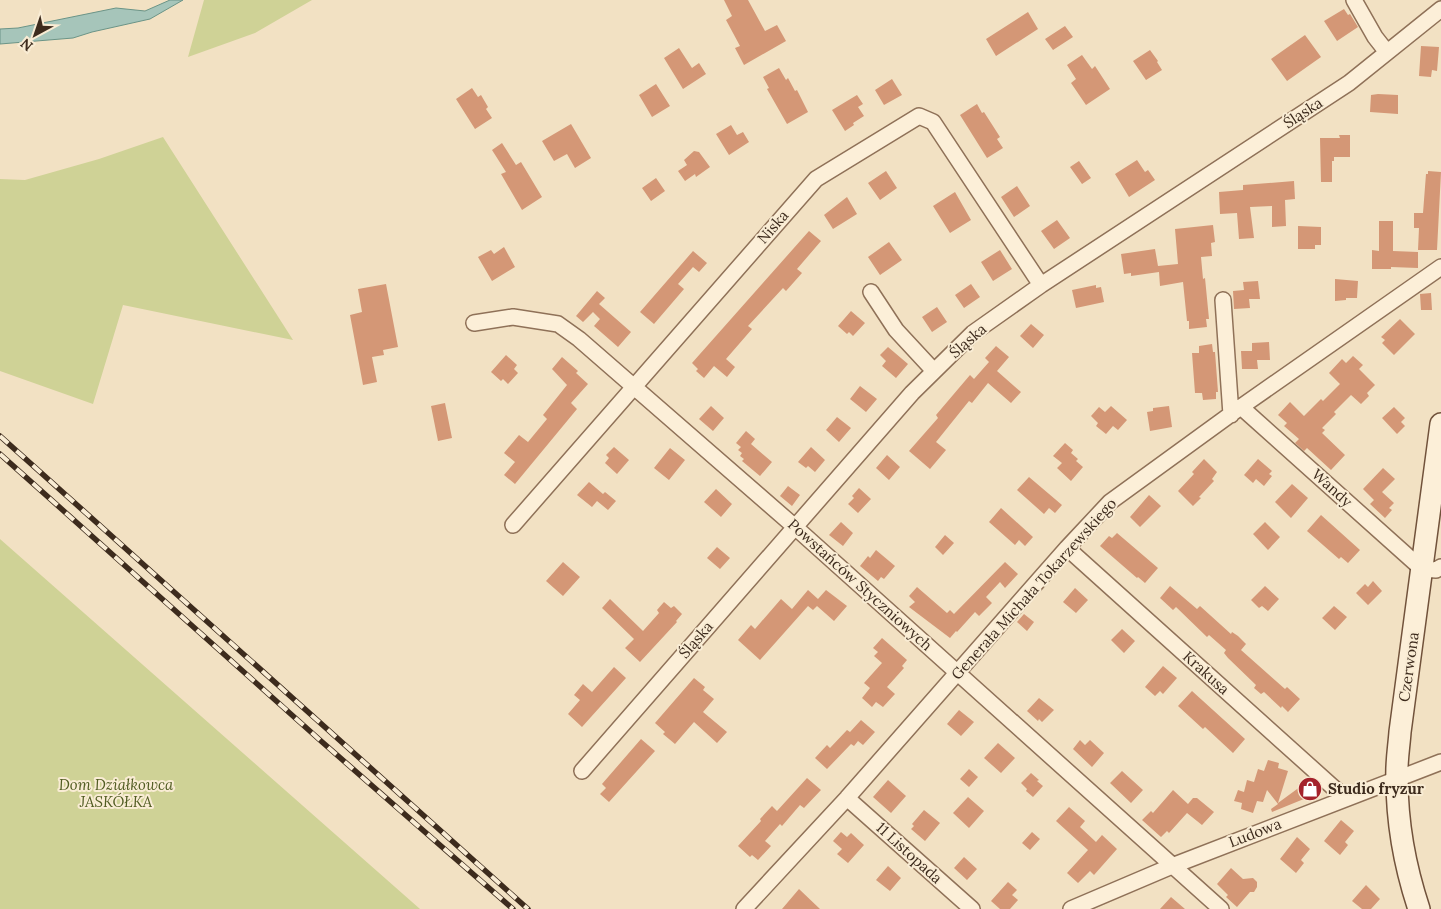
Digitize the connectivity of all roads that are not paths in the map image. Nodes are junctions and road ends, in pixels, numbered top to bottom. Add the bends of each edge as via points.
1 (1354, 0) edge
2 (1441, 9) edge
3 (1386, 51) junction
4 (1441, 267) edge
5 (1041, 285) junction
6 (872, 292) dead end
7 (1223, 300) dead end
8 (474, 323) dead end
9 (1233, 336) dead end
10 (934, 371) junction
11 (634, 387) junction
12 (1237, 410) junction
13 (1441, 424) edge
14 (513, 525) dead end
15 (795, 527) junction
16 (1067, 548) junction
17 (1432, 568) edge
18 (957, 672) junction
19 (1441, 762) edge
20 (582, 771) dead end
21 (1397, 778) junction
22 (847, 798) junction
23 (1345, 798) junction
24 (1172, 866) junction
25 (744, 909) edge
26 (972, 909) edge
27 (1071, 909) edge
28 (1221, 909) edge
29 (1419, 909) edge

1 - 3 street
2 - 3 street, Śląska
3 - 5 street, Śląska via 1349,83
4 - 12 street, Generała Michała Tokarzewskiego
5 - 10 street, Śląska via 973,333
5 - 11 street, Niska via 933,122 919,116 816,179
6 - 10 street via 896,330
7 - 12 street
8 - 11 street, Powstańców Styczniowych via 513,317 558,324
9 - 12 street
10 - 15 street, Śląska
11 - 14 street, Niska
11 - 15 street, Powstańców Styczniowych
12 - 16 street, Generała Michała Tokarzewskiego via 1110,502
12 - 17 street, Wandy
13 - 17 main road, Czerwona
15 - 18 street, Powstańców Styczniowych
15 - 20 street, Śląska
16 - 18 street, Generała Michała Tokarzewskiego
16 - 23 street, Krakusa
17 - 21 main road, Czerwona via 1400,732
18 - 22 street, Generała Michała Tokarzewskiego
18 - 24 street, Powstańców Styczniowych
19 - 21 street, Ludowa
21 - 23 street, Ludowa
21 - 29 main road, Czerwona via 1400,833
22 - 25 street, Generała Michała Tokarzewskiego
22 - 26 street, 11 Listopada
23 - 24 street, Ludowa
24 - 27 street, Ludowa
24 - 28 street, Powstańców Styczniowych

